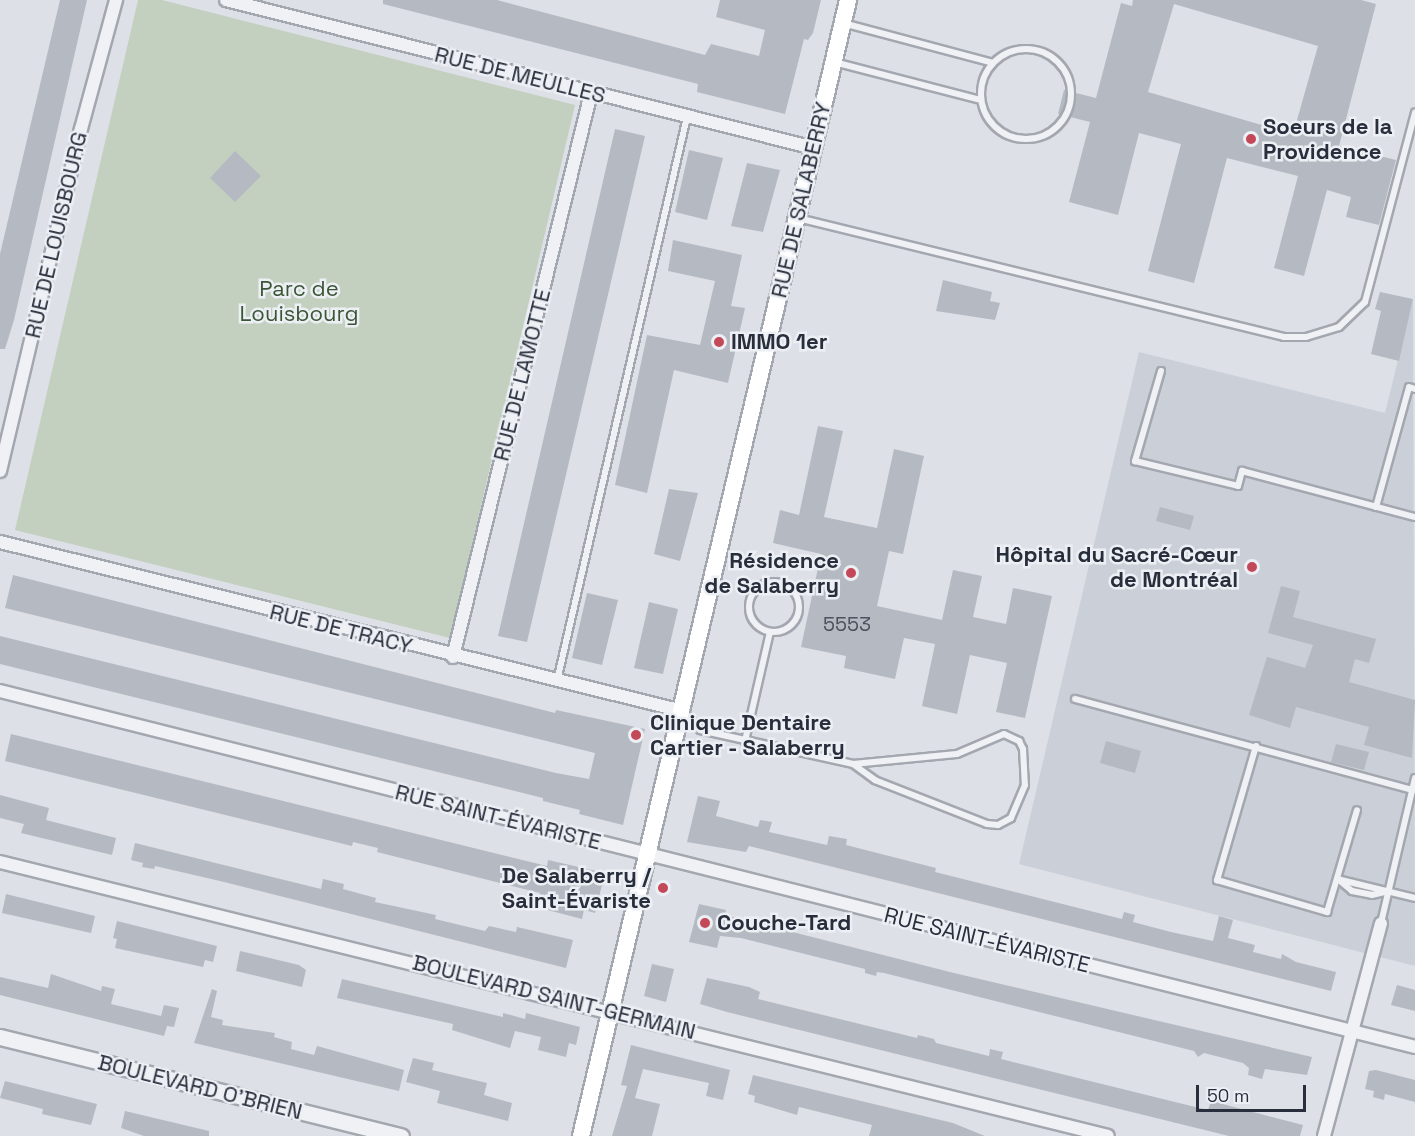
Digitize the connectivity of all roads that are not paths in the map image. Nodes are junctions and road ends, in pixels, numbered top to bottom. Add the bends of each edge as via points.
1 (116, 0) edge
2 (226, 0) edge
3 (848, 0) edge
4 (842, 23) junction
5 (833, 62) junction
6 (993, 63) junction
7 (591, 93) junction
8 (981, 100) junction
9 (1415, 113) edge
10 (687, 117) junction
11 (814, 148) junction
12 (797, 217) junction
13 (1161, 370) dead end
14 (1415, 389) edge
15 (0, 471) edge
16 (1376, 507) junction
17 (1415, 517) edge
18 (0, 542) edge
19 (770, 632) junction
20 (453, 657) junction
21 (557, 682) junction
22 (0, 691) edge
23 (1075, 699) dead end
24 (683, 711) junction
25 (746, 741) junction
26 (1256, 746) junction
27 (853, 764) junction
28 (1415, 778) edge
29 (1413, 790) junction
30 (1412, 808) edge
31 (1357, 810) dead end
32 (649, 856) junction
33 (0, 862) edge
34 (1337, 879) junction
35 (1391, 891) junction
36 (1415, 898) edge
37 (1381, 922) joint
38 (612, 1011) junction
39 (1351, 1031) junction
40 (0, 1037) edge
41 (1415, 1047) edge
42 (401, 1136) edge
43 (582, 1136) edge
44 (1108, 1136) edge
45 (1324, 1136) edge

1 - 15 street, RUE DE LOUISBOURG via 81,129
2 - 7 street, RUE DE MEULLES
3 - 4 main road, RUE DE SALABERRY
4 - 5 main road, RUE DE SALABERRY
4 - 6 lane
5 - 8 lane
5 - 11 main road, RUE DE SALABERRY
6 - 8 lane via 981,86
6 - 8 lane via 1020,49 1050,56 1069,79 1069,109 1050,133 1021,140 994,127
7 - 10 street, RUE DE MEULLES
7 - 20 street, RUE DE LAMOTTE
9 - 12 lane via 1365,302 1339,327 1306,337 1261,331
10 - 11 street, RUE DE MEULLES
10 - 21 lane
11 - 12 main road, RUE DE SALABERRY
12 - 24 main road, RUE DE SALABERRY
13 - 16 lane via 1135,461 1238,486 1242,471
14 - 16 lane via 1409,387
16 - 17 lane
18 - 20 street, RUE DE TRACY
19 - 19 lane via 787,628 798,615 798,598 779,582 756,588 748,602 751,618
19 - 25 lane
20 - 21 street, RUE DE TRACY
21 - 24 street, RUE DE TRACY
22 - 32 street, RUE SAINT-ÉVARISTE
23 - 26 lane
24 - 25 lane via 700,730
24 - 32 main road, RUE DE SALABERRY
25 - 27 lane
26 - 29 lane
26 - 34 lane via 1217,880 1327,912
27 - 27 lane via 875,780 987,824 998,825 1011,818 1024,785 1023,749 1019,741 1004,734 957,754
28 - 29 lane
29 - 30 lane
30 - 35 lane
31 - 34 lane
32 - 38 main road, RUE DE SALABERRY
32 - 39 street, RUE SAINT-ÉVARISTE
33 - 38 street, BOULEVARD SAINT-GERMAIN
34 - 35 lane via 1352,891 1372,896
35 - 36 lane
35 - 37 lane
37 - 39 street
38 - 43 main road, RUE DE SALABERRY
38 - 44 street, BOULEVARD SAINT-GERMAIN
39 - 41 street, RUE SAINT-ÉVARISTE
39 - 45 street
40 - 42 street, BOULEVARD O'BRIEN

